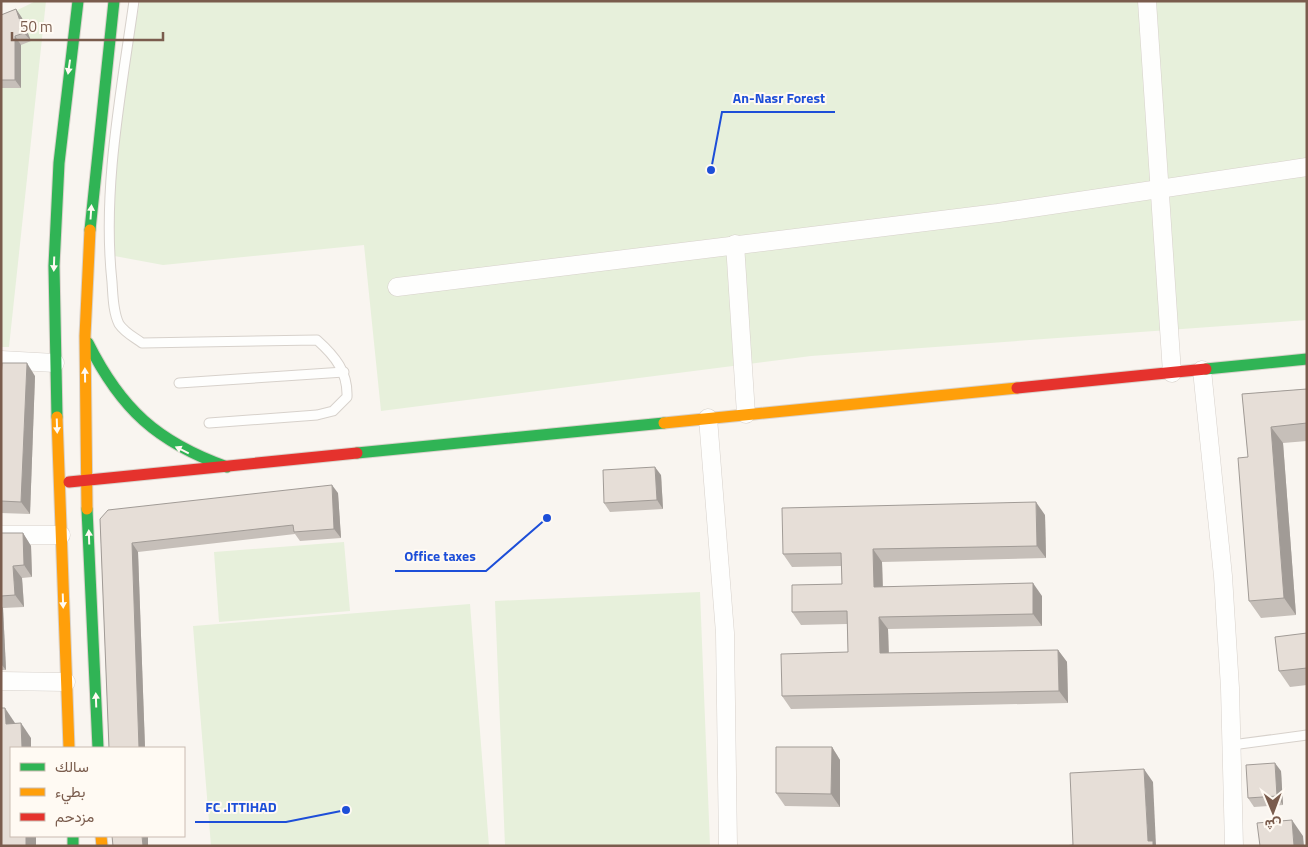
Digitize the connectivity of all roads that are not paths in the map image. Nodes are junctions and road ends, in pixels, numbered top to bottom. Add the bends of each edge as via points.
1 (78, 1) edge
2 (114, 1) edge
3 (134, 1) edge
4 (1147, 1) edge
5 (1307, 167) edge
6 (1159, 189) junction
7 (735, 244) junction
8 (397, 287) dead end
9 (85, 336) junction
10 (1, 360) edge
11 (1307, 360) edge
12 (55, 363) junction
13 (1202, 370) junction
14 (344, 372) junction
15 (1172, 373) junction
16 (180, 383) dead end
17 (746, 414) junction
18 (708, 418) junction
19 (209, 423) dead end
20 (228, 468) junction
21 (87, 480) junction
22 (60, 482) junction
23 (1, 535) edge
24 (61, 535) junction
25 (1, 681) edge
26 (66, 682) junction
27 (1307, 736) edge
28 (1232, 745) junction
29 (69, 747) edge
30 (98, 747) edge
31 (728, 846) edge
32 (1234, 846) edge

1 -> 12 main road via 59,164 54,266
9 -> 2 main road via 94,174
3 - 14 lane via 112,158 110,259 119,323 142,343 317,340
4 - 6 street
5 - 6 street
6 - 7 street via 998,213
6 - 15 street
7 - 8 street
7 - 17 street
20 -> 9 main road via 175,446 130,411 112,389
21 -> 9 main road
10 - 12 street
11 - 13 main road
12 -> 22 main road
13 - 15 main road
13 - 28 street via 1223,576
14 - 16 lane
14 - 19 lane via 347,397 333,411
15 - 17 main road
17 - 18 main road
18 - 20 main road
18 - 31 street via 726,633
20 - 21 main road
21 - 22 main road
30 -> 21 main road
22 - 24 main road
23 - 24 street
24 -> 26 main road
25 - 26 street
26 - 29 main road
27 - 28 lane
28 - 32 street

